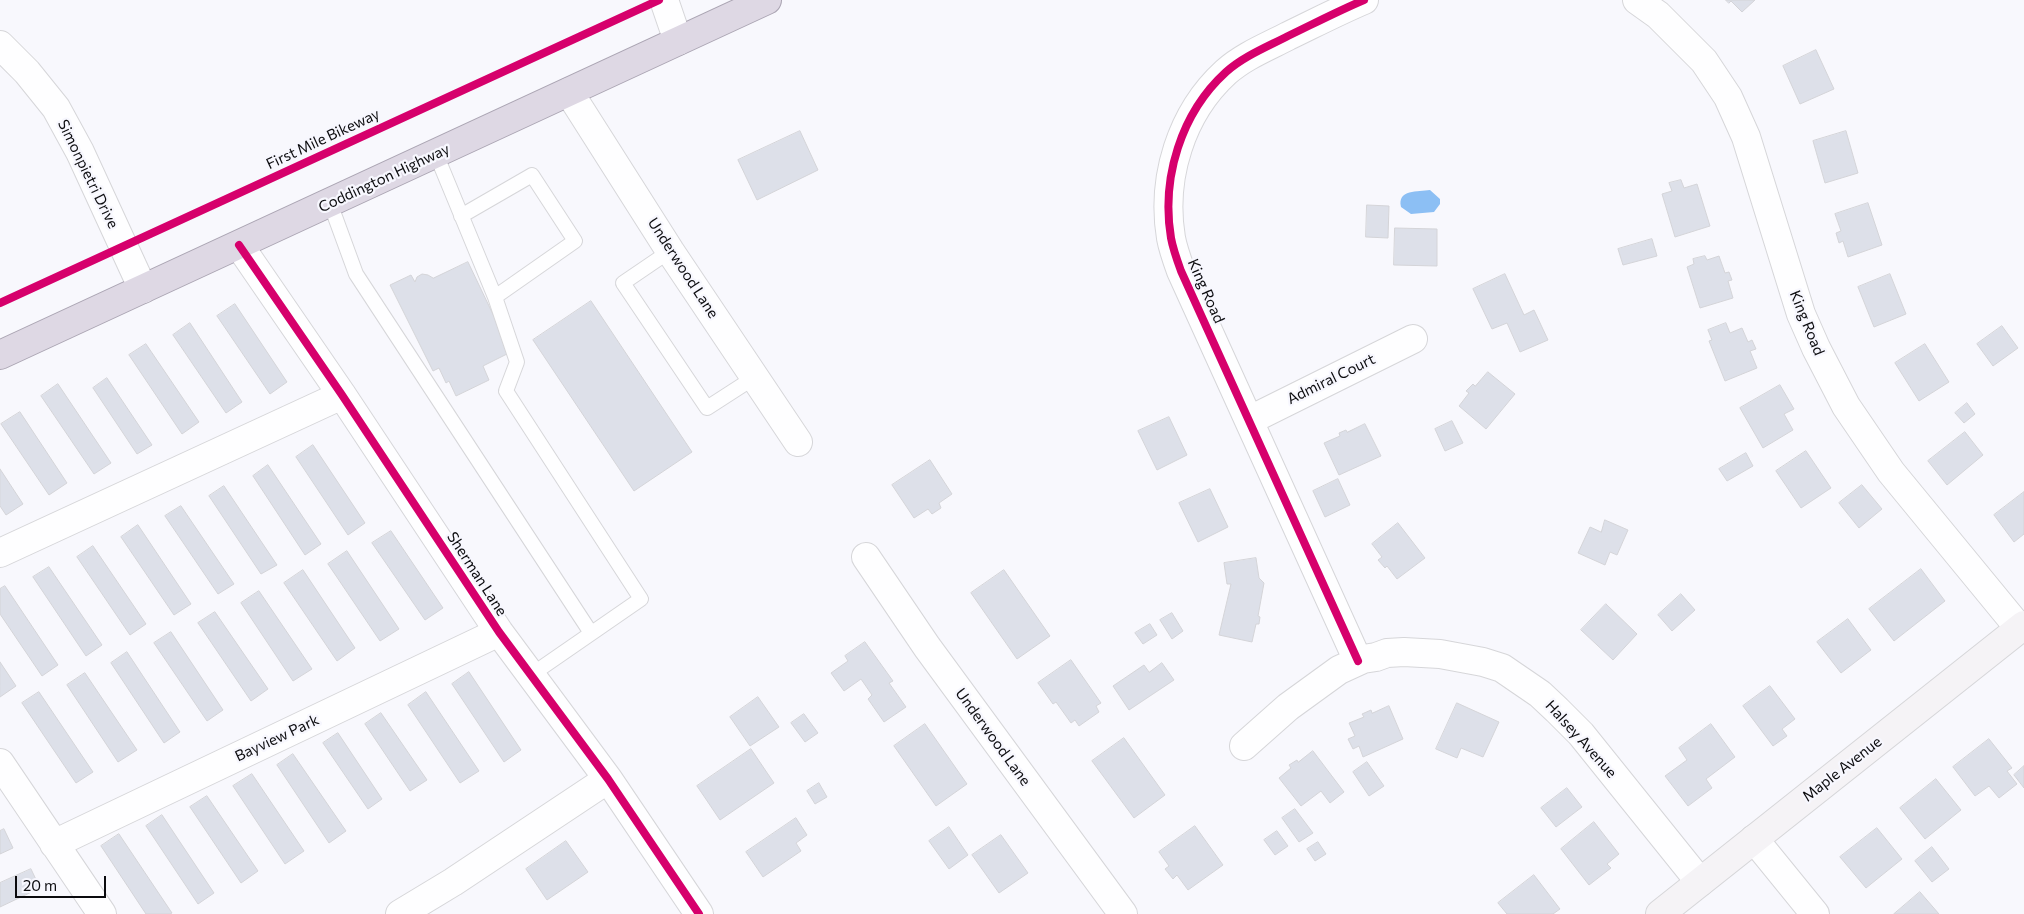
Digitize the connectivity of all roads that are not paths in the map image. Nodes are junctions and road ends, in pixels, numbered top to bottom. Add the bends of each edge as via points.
1 (664, 0) edge
2 (768, 0) edge
3 (1364, 0) edge
4 (1637, 0) edge
5 (678, 42) junction
6 (5, 57) edge
7 (569, 92) junction
8 (436, 154) junction
9 (330, 203) junction
10 (461, 216) junction
11 (239, 245) junction
12 (670, 251) junction
13 (143, 289) junction
14 (495, 297) junction
15 (1413, 339) dead end
16 (0, 355) edge
17 (755, 377) junction
18 (342, 395) junction
19 (1250, 420) junction
20 (798, 442) dead end
21 (0, 553) edge
22 (866, 557) dead end
23 (2022, 627) edge
24 (499, 632) junction
25 (591, 633) junction
26 (1358, 661) junction
27 (531, 675) junction
28 (1244, 746) dead end
29 (0, 763) edge
30 (608, 779) junction
31 (1754, 839) junction
32 (54, 844) junction
33 (1700, 882) junction
34 (102, 914) edge
35 (400, 914) edge
36 (699, 914) edge
37 (1123, 914) edge
38 (1660, 914) edge
39 (1815, 914) edge

1 - 5 street
2 - 5 highway, Coddington Highway
3 - 19 street, King Road via 1251,54 1227,71 1191,115 1176,149 1170,189 1171,239 1181,271
4 - 23 street, King Road via 1658,15 1704,61 1728,97 1746,137 1801,314 1846,406 1891,472
5 - 7 highway, Coddington Highway
6 - 13 street, Simonpietri Drive via 60,116
7 - 8 highway, Coddington Highway
7 - 12 street, Underwood Lane
8 - 9 highway, Coddington Highway
8 - 10 lane
9 - 11 highway, Coddington Highway
9 - 25 lane via 356,274
10 - 14 lane
10 - 14 lane via 532,175 575,241
11 - 13 highway, Coddington Highway
11 - 18 street, Sherman Lane
12 - 17 street, Underwood Lane
12 - 17 lane via 623,283 707,408
13 - 16 highway, Coddington Highway
14 - 25 lane via 517,362 506,391 641,599
15 - 19 street, Admiral Court
17 - 20 street, Underwood Lane
18 - 21 street
18 - 24 street, Sherman Lane
19 - 26 street, King Road
22 - 37 street, Underwood Lane via 927,647
23 - 31 street, Maple Avenue
24 - 27 street, Sherman Lane
24 - 32 street, Bayview Park
25 - 27 lane
26 - 28 street, Halsey Avenue via 1288,707
26 - 33 street, Halsey Avenue via 1387,653 1413,652 1463,657 1502,668 1540,694 1581,734
27 - 30 street, Sherman Lane
29 - 32 street
30 - 35 street
30 - 36 street, Sherman Lane
31 - 33 street, Maple Avenue
31 - 39 street
32 - 34 street
33 - 38 street, Maple Avenue

